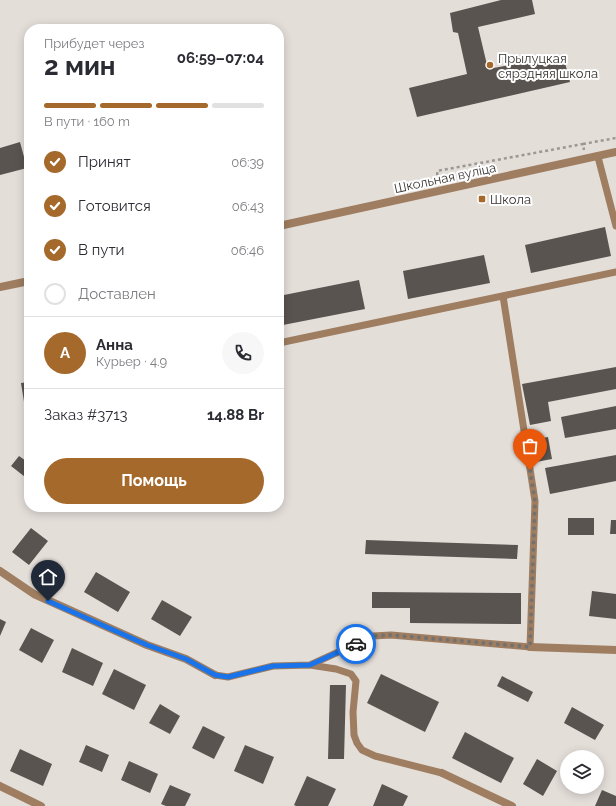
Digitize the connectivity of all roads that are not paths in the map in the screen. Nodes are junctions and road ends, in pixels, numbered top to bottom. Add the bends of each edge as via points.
1 (616, 152) edge
2 (598, 156) junction
3 (284, 225) edge
4 (616, 226) edge
5 (616, 272) edge
6 (24, 282) edge
7 (0, 287) edge
8 (503, 296) junction
9 (284, 342) edge
10 (0, 571) edge
11 (530, 647) junction
12 (616, 650) edge
13 (310, 665) junction
14 (215, 675) joint
15 (442, 773) joint
16 (0, 786) edge
17 (41, 806) edge
18 (512, 806) edge

1 - 2 street, Школьная вуліца
2 - 3 street, Школьная вуліца
2 - 4 lane
5 - 8 lane
6 - 7 street
8 - 9 lane
8 - 11 lane via 535,501
10 - 14 street via 34,594 147,645 186,659
11 - 12 street
11 - 13 lane via 391,635 373,636
13 - 14 lane via 273,666 228,677
13 - 15 lane via 351,674 356,681 354,736 362,750 375,756
15 - 18 street
16 - 17 street

